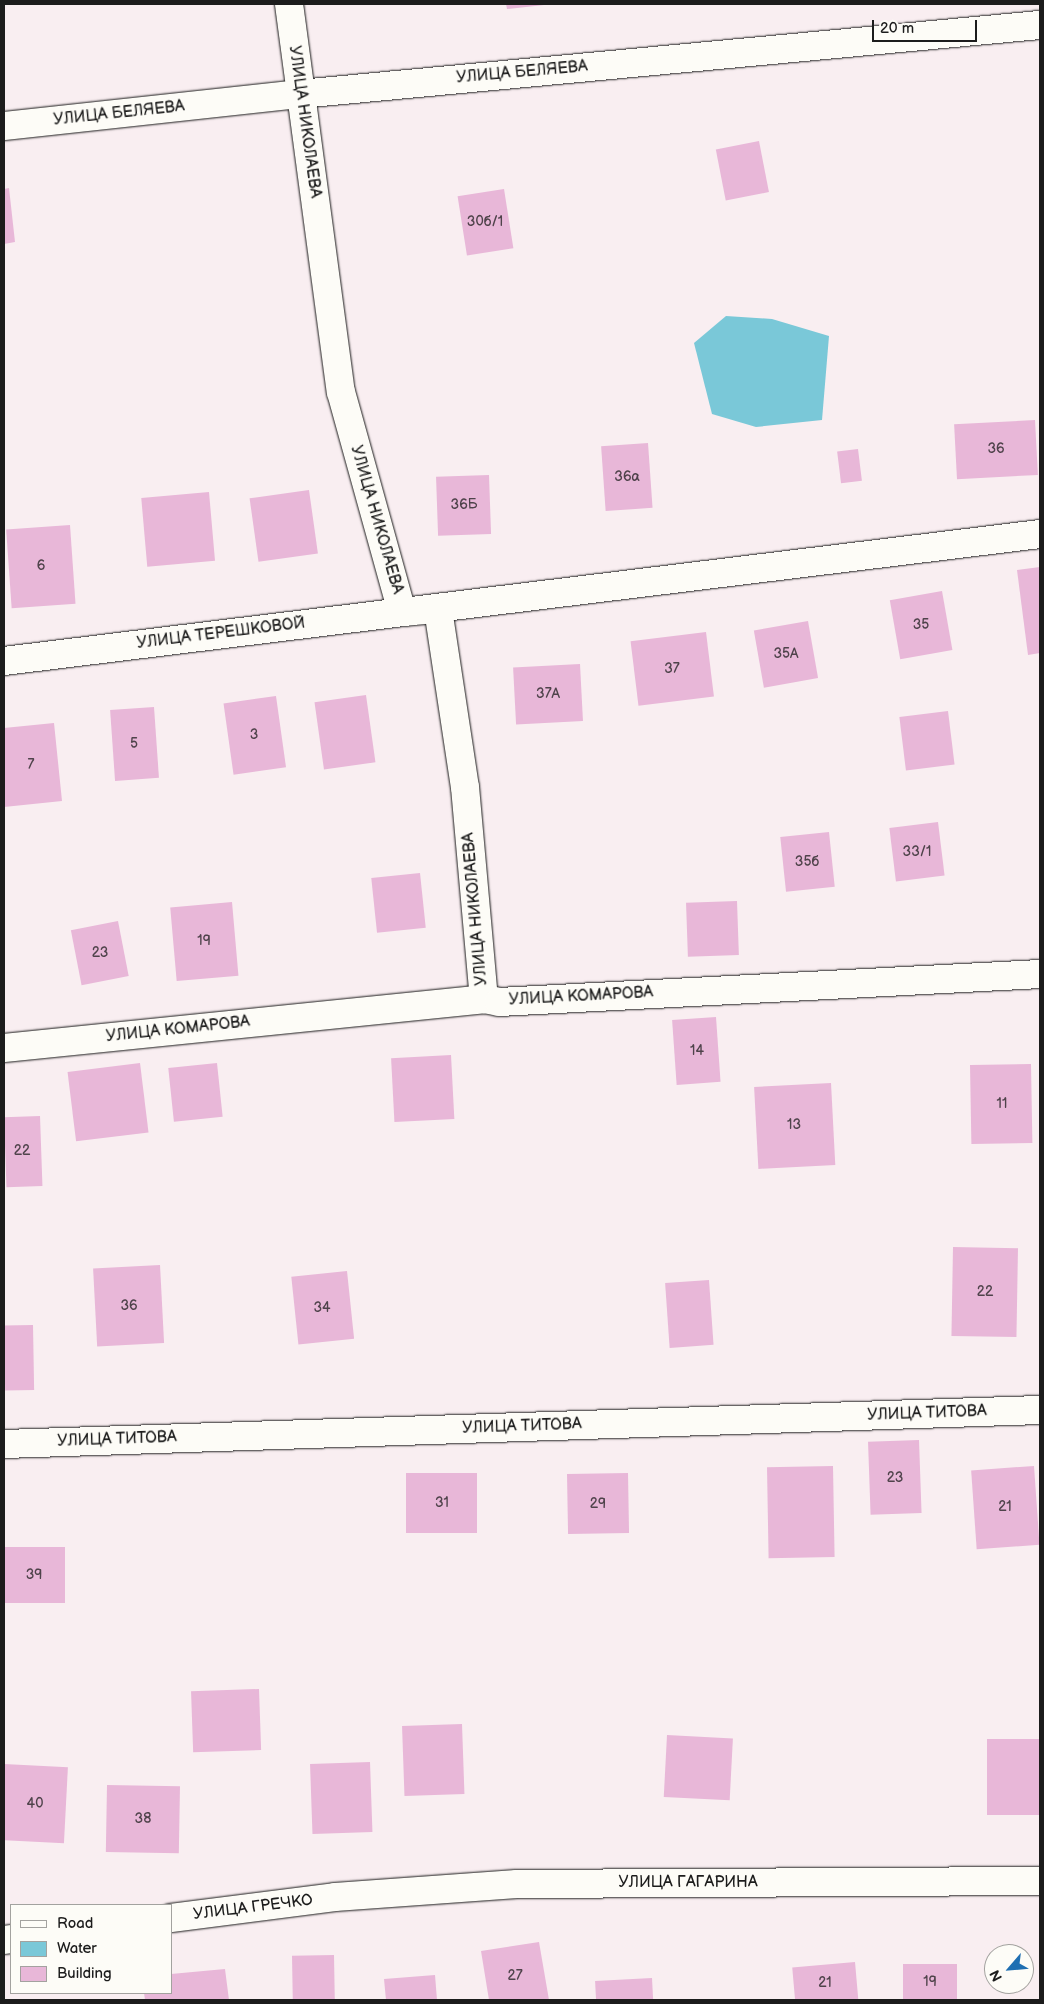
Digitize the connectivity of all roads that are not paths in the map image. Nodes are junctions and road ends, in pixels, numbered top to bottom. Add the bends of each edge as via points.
1 (289, 4) edge
2 (1040, 25) edge
3 (300, 94) junction
4 (4, 126) edge
5 (1040, 534) edge
6 (438, 609) junction
7 (402, 612) junction
8 (4, 661) edge
9 (1040, 974) edge
10 (484, 999) junction
11 (4, 1048) edge
12 (1040, 1410) edge
13 (4, 1444) edge
14 (1040, 1882) edge
15 (335, 1897) joint
16 (172, 1918) edge

1 - 3 street, УЛИЦА НИКОЛАЕВА
2 - 3 street, УЛИЦА БЕЛЯЕВА
3 - 4 street, УЛИЦА БЕЛЯЕВА
3 - 7 street, УЛИЦА НИКОЛАЕВА via 341,392
5 - 6 street
6 - 7 street, УЛИЦА НИКОЛАЕВА
6 - 10 street, УЛИЦА НИКОЛАЕВА via 465,787
7 - 8 street, УЛИЦА ТЕРЕШКОВОЙ
9 - 10 street, УЛИЦА КОМАРОВА via 499,1002
10 - 11 street, УЛИЦА КОМАРОВА
12 - 13 street, УЛИЦА ТИТОВА
14 - 15 street, УЛИЦА ГАГАРИНА via 517,1884
15 - 16 street, УЛИЦА ГРЕЧКО

